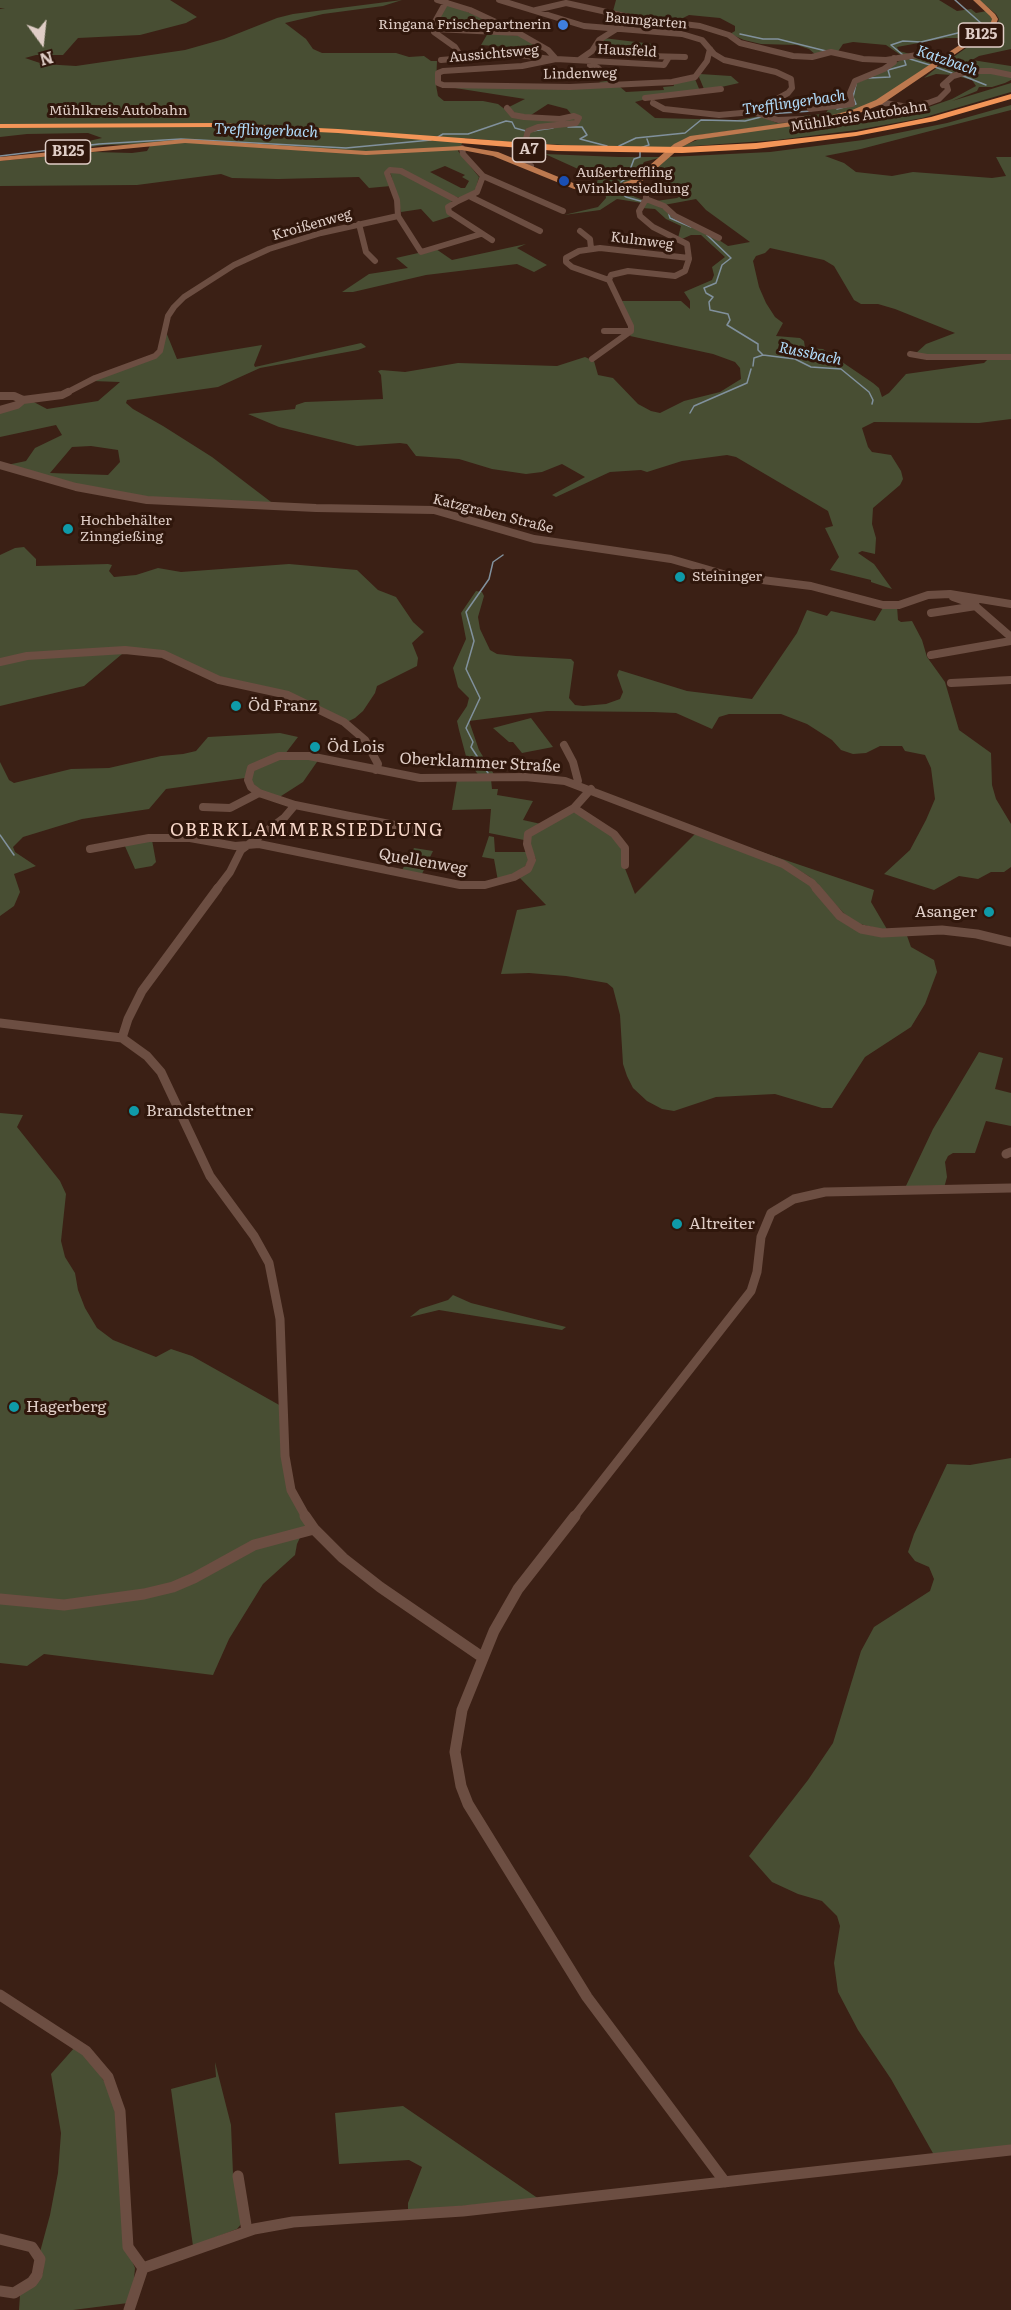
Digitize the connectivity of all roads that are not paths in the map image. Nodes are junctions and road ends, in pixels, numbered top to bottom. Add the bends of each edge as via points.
1 (437, 0) edge
2 (499, 0) edge
3 (974, 0) edge
4 (446, 2) junction
5 (537, 10) junction
6 (634, 18) junction
7 (435, 29) junction
8 (612, 30) junction
9 (520, 33) junction
10 (596, 47) junction
11 (710, 49) junction
12 (669, 57) junction
13 (685, 57) dead end
14 (462, 58) junction
15 (556, 59) junction
16 (441, 60) dead end
17 (579, 60) junction
18 (894, 60) junction
19 (937, 65) junction
20 (1011, 75) edge
21 (696, 77) junction
22 (437, 78) joint
23 (609, 79) dead end
24 (721, 89) dead end
25 (704, 92) junction
26 (1011, 96) edge
27 (645, 98) dead end
28 (882, 101) junction
29 (1011, 101) edge
30 (652, 103) dead end
31 (507, 108) dead end
32 (810, 109) dead end
33 (753, 112) junction
34 (810, 122) junction
35 (0, 128) edge
36 (462, 148) junction
37 (708, 151) junction
38 (0, 159) edge
39 (531, 166) dead end
40 (483, 176) junction
41 (632, 184) junction
42 (471, 197) junction
43 (458, 201) junction
44 (645, 201) junction
45 (563, 211) dead end
46 (398, 216) junction
47 (359, 224) junction
48 (540, 231) dead end
49 (580, 231) dead end
50 (481, 234) junction
51 (719, 238) dead end
52 (492, 240) dead end
53 (591, 248) junction
54 (689, 258) junction
55 (375, 261) dead end
56 (609, 280) junction
57 (604, 331) dead end
58 (631, 331) junction
59 (910, 354) dead end
60 (1011, 357) edge
61 (592, 359) dead end
62 (0, 396) edge
63 (22, 400) junction
64 (0, 410) edge
65 (0, 465) edge
66 (950, 594) junction
67 (1011, 604) edge
68 (976, 606) junction
69 (931, 613) dead end
70 (1011, 639) edge
71 (931, 655) dead end
72 (0, 662) edge
73 (1011, 680) edge
74 (951, 683) dead end
75 (564, 745) dead end
76 (376, 770) junction
77 (576, 784) junction
78 (591, 789) junction
79 (259, 793) junction
80 (295, 806) junction
81 (203, 807) dead end
82 (574, 808) junction
83 (439, 834) dead end
84 (246, 845) junction
85 (90, 849) dead end
86 (625, 865) dead end
87 (1011, 942) edge
88 (0, 1023) edge
89 (122, 1038) junction
90 (1011, 1188) edge
91 (314, 1528) junction
92 (0, 1599) edge
93 (482, 1657) junction
94 (0, 1995) edge
95 (1011, 2150) edge
96 (238, 2176) dead end
97 (724, 2182) junction
98 (247, 2231) junction
99 (0, 2239) edge
100 (143, 2268) junction
101 (0, 2291) edge
102 (129, 2310) edge

1 - 4 street
2 - 5 street, Baumgarten
3 - 19 main road, B125 via 994,17 993,26
4 - 7 street via 432,25
4 - 9 street
5 - 6 street via 566,3
5 - 8 street, Baumgarten via 575,24
6 - 8 street
6 - 18 street via 702,26 728,34 740,43 793,56 812,57 826,52
7 - 9 street
7 - 14 street
8 - 10 street
8 - 11 street, Baumgarten via 682,34 702,40
9 - 15 street
10 - 12 street, Hausfeld
10 - 17 street
11 - 21 street
11 - 33 street, Baumgarten via 724,60 776,72 790,80 792,88 788,93
12 - 13 street, Hausfeld
12 - 17 street, Hausfeld via 664,65
14 - 15 street via 515,54
14 - 16 street
15 - 17 street
15 - 22 street, Aussichtsweg via 511,67 442,71
17 - 23 street, Lindenweg via 598,68
18 - 19 street via 917,55
18 - 32 street via 855,81 850,93 852,104
19 - 28 main road, B125
20 - 28 street via 982,71 957,74 946,83 949,87 939,99 924,105 901,107
21 - 22 street, Lindenweg via 656,84 570,87 443,85
21 - 25 street
24 - 25 street
25 - 27 street
26 - 37 highway, Mühlkreis Autobahn / A7 via 932,119 856,134
28 - 34 main road, B125
29 - 37 highway, Mühlkreis Autobahn / A7 via 930,124 864,137 789,147
30 - 33 street via 664,109 699,113
31 - 39 street via 513,115 524,117 579,118 576,123 528,131 516,154
33 - 34 street
34 - 41 main road, B125 via 693,138 677,146
35 - 37 highway, Mühlkreis Autobahn / A7 via 349,136 581,153
35 - 37 highway, Mühlkreis Autobahn / A7 via 215,125 582,149
36 - 38 main road, B125 via 372,153 185,141
36 - 40 street
36 - 41 main road, B125 via 499,155 577,187 615,188
40 - 42 street
40 - 45 street
41 - 44 street via 643,190
42 - 43 street
42 - 48 street
43 - 46 street via 401,171 390,170 387,173
43 - 50 street via 448,207 449,212
44 - 51 street via 664,206 675,216
44 - 54 street via 640,216 687,244
46 - 47 street, Kroißenweg
46 - 50 street via 421,252
47 - 55 street via 366,252
47 - 63 street, Kroißenweg via 278,246 234,264 174,307 155,356 95,378 63,395
49 - 53 street, Kulmweg via 590,239
50 - 52 street
53 - 54 street, Kulmweg
53 - 56 street, Kulmweg via 574,253 566,262
54 - 56 street via 685,271 678,276 628,271 614,274
56 - 58 street
57 - 58 street
58 - 61 street
59 - 60 street
62 - 63 street
63 - 64 street
65 - 66 street, Katzgraben Straße via 76,487 140,499 434,510 534,539 671,559 730,576 811,586 883,604 899,605 928,595
66 - 67 street, Katzgraben Straße
66 - 68 street
68 - 69 street
68 - 70 street
70 - 71 street
72 - 76 street via 54,654 155,652 219,680 288,695 344,722 365,740 378,764
73 - 74 street
75 - 77 street via 573,762
76 - 77 street, Oberklammer Straße via 420,778 539,778
76 - 79 street, Oberklammer Straße via 309,756 279,756 259,763 248,775 251,787
77 - 78 street, Oberklammer Straße
78 - 82 street, Quellenweg
78 - 87 street, Oberklammer Straße via 795,870 820,890 846,921 861,929 882,933 951,931
79 - 80 street
79 - 81 street via 230,808
80 - 83 street
80 - 84 street
82 - 84 street, Quellenweg via 528,834 532,860 528,869 486,885 460,885 259,844
82 - 86 street via 614,834 625,848
84 - 85 street, Quellenweg via 162,837
84 - 89 street via 142,991
88 - 89 street
89 - 91 street via 147,1056 167,1081 210,1176 269,1263 280,1319 288,1475 296,1502
90 - 93 street via 808,1194 771,1213 760,1237 751,1291 518,1589
91 - 92 street via 254,1545 194,1578 144,1594 64,1605
91 - 93 street via 371,1580
93 - 97 street via 455,1738 456,1768 468,1804 587,1997
94 - 100 street via 79,2046 108,2078 120,2111 128,2247
95 - 97 street
96 - 98 street
97 - 98 street via 463,2211 293,2222
98 - 100 street
99 - 101 street via 32,2247 40,2259 32,2282 14,2293
100 - 102 street

